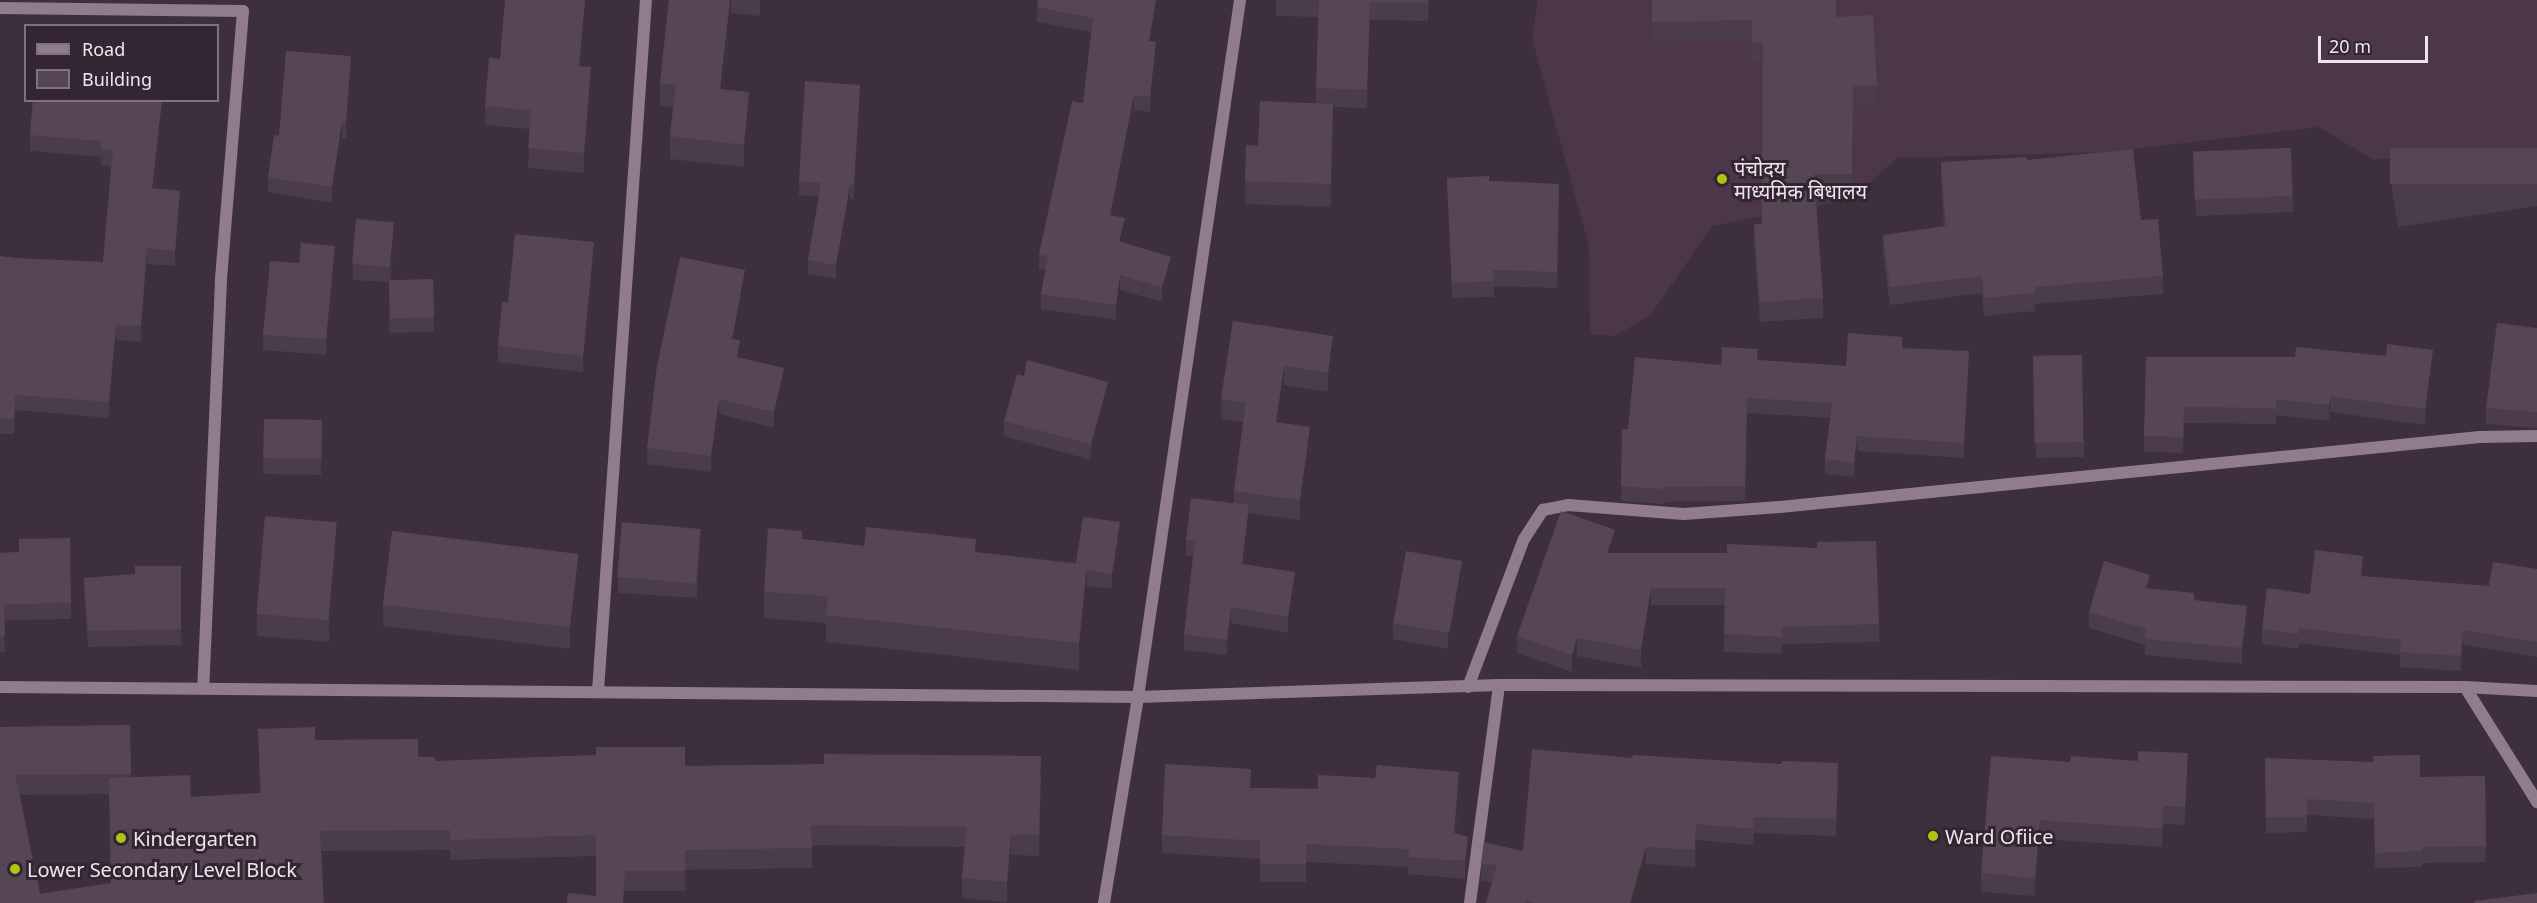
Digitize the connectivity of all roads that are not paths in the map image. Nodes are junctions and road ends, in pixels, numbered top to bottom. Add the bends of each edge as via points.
1 (646, 0) edge
2 (1240, 0) edge
3 (0, 8) edge
4 (2537, 436) edge
5 (1499, 685) junction
6 (0, 687) edge
7 (203, 687) junction
8 (1468, 687) junction
9 (2465, 687) junction
10 (598, 691) junction
11 (2537, 691) edge
12 (1138, 697) junction
13 (2537, 801) edge
14 (1104, 903) edge
15 (1470, 903) edge

1 - 10 street
2 - 12 street
3 - 7 street via 243,11 221,281
4 - 8 street via 2480,437 1694,514 1568,505 1543,510 1524,539
5 - 8 street
5 - 9 street
5 - 15 street
6 - 7 street
7 - 10 street
8 - 12 street
9 - 11 street
9 - 13 street
10 - 12 street
12 - 14 street

